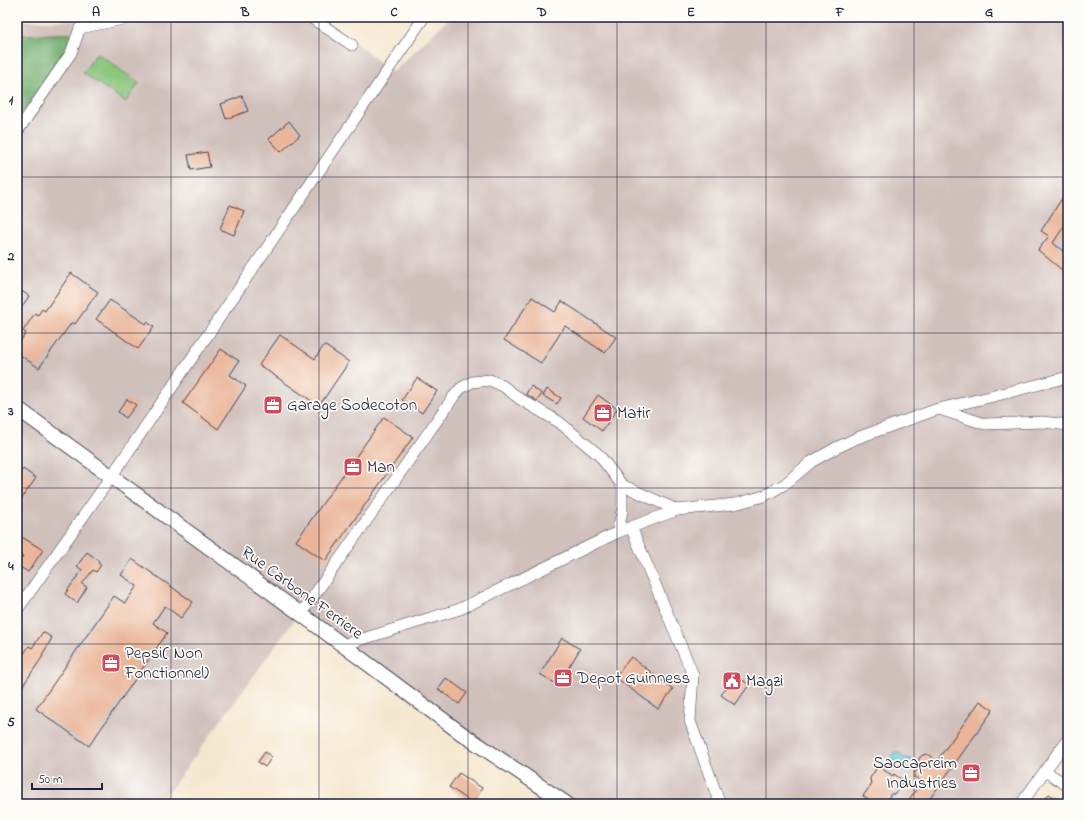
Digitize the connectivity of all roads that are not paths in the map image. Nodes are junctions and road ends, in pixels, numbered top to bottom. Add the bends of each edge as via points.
1 (87, 17) edge
2 (133, 17) edge
3 (310, 17) edge
4 (424, 17) edge
5 (80, 28) junction
6 (352, 45) dead end
7 (17, 132) edge
8 (1068, 377) edge
9 (17, 408) edge
10 (938, 408) junction
11 (1068, 425) edge
12 (111, 477) junction
13 (622, 485) junction
14 (677, 510) junction
15 (631, 527) junction
16 (618, 532) junction
17 (17, 610) edge
18 (301, 614) junction
19 (342, 645) junction
20 (1068, 739) edge
21 (1045, 771) junction
22 (1068, 786) edge
23 (567, 804) edge
24 (720, 804) edge
25 (1021, 804) edge

1 - 5 street
2 - 5 street
3 - 6 street
4 - 12 street
5 - 7 street via 71,53
8 - 10 street via 990,398
9 - 12 street, Rue Carbone Ferriere
10 - 11 street via 985,424 1042,422
10 - 14 street via 836,448 811,462 785,484 764,496 735,504
12 - 17 street
12 - 18 street, Rue Carbone Ferriere
13 - 14 street
13 - 16 street via 622,510
13 - 18 street via 599,455 559,422 490,380 472,382 461,388 454,396
14 - 15 street
15 - 16 street
15 - 24 street via 693,675 690,721
16 - 19 street via 460,609
18 - 19 street, Rue Carbone Ferriere
19 - 23 street, Rue Carbone Ferriere via 461,733
20 - 21 street
21 - 22 street
21 - 25 street

